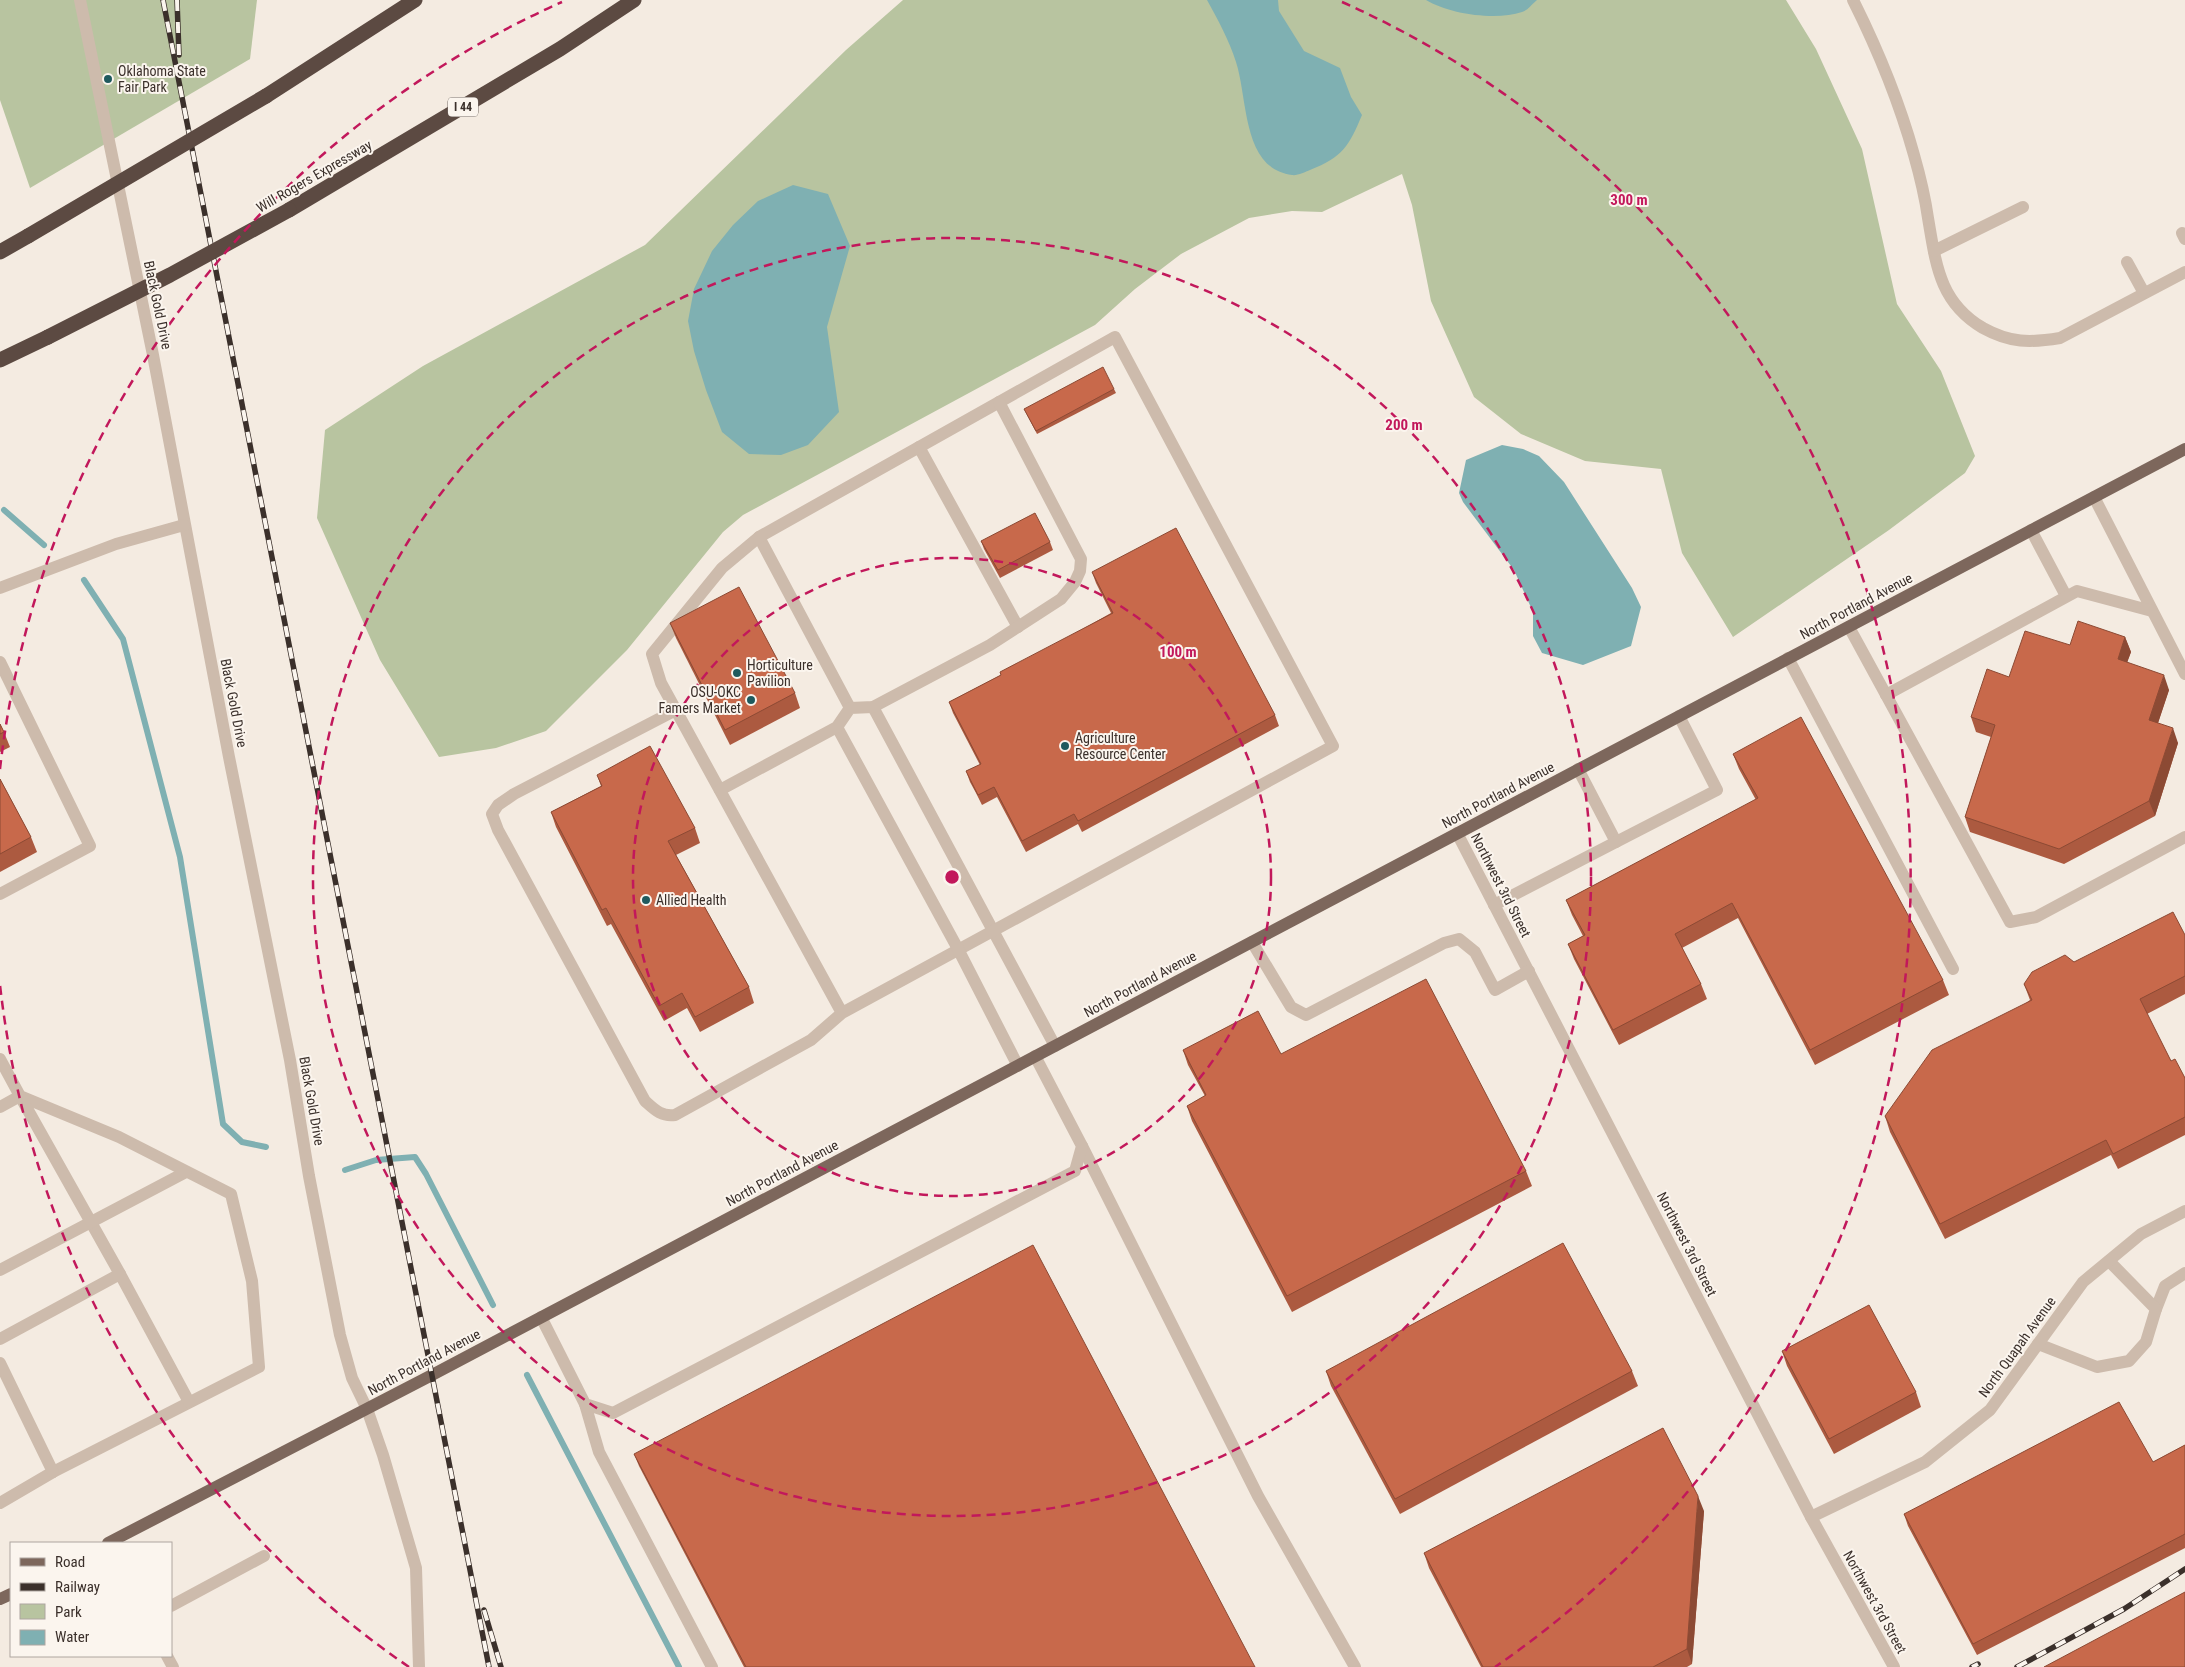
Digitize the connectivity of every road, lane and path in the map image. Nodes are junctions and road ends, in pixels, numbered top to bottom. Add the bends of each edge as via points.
1 (80, 0) edge
2 (415, 0) edge
3 (634, 0) edge
4 (1853, 0) edge
5 (2023, 207) dead end
6 (1934, 251) junction
7 (0, 252) edge
8 (2128, 262) dead end
9 (2185, 272) edge
10 (2144, 293) junction
11 (0, 360) edge
12 (999, 402) junction
13 (919, 447) junction
14 (2185, 449) edge
15 (2094, 497) junction
16 (184, 525) junction
17 (2031, 530) junction
18 (759, 537) junction
19 (0, 588) edge
20 (2066, 596) junction
21 (2152, 611) junction
22 (1018, 627) junction
23 (1849, 627) junction
24 (1788, 658) junction
25 (0, 662) edge
26 (2185, 674) edge
27 (1886, 696) junction
28 (872, 707) junction
29 (850, 708) junction
30 (676, 710) junction
31 (1679, 716) junction
32 (837, 727) junction
33 (1578, 769) junction
34 (720, 790) junction
35 (1457, 833) junction
36 (2185, 837) edge
37 (1616, 842) junction
38 (0, 894) edge
39 (1494, 905) junction
40 (993, 930) junction
41 (1252, 942) junction
42 (958, 949) junction
43 (1954, 970) dead end
44 (1529, 971) junction
45 (842, 1013) junction
46 (1055, 1046) junction
47 (1036, 1056) junction
48 (0, 1059) edge
49 (1018, 1066) junction
50 (20, 1096) junction
51 (0, 1107) edge
52 (1082, 1146) junction
53 (186, 1172) junction
54 (2185, 1211) edge
55 (90, 1222) junction
56 (2108, 1261) junction
57 (0, 1270) edge
58 (2185, 1272) edge
59 (120, 1274) junction
60 (2156, 1309) junction
61 (541, 1318) junction
62 (0, 1339) edge
63 (2038, 1344) junction
64 (0, 1363) edge
65 (189, 1402) junction
66 (585, 1404) junction
67 (367, 1409) junction
68 (54, 1472) junction
69 (0, 1503) edge
70 (1811, 1517) junction
71 (110, 1542) edge
72 (264, 1556) dead end
73 (172, 1605) edge
74 (419, 1667) edge
75 (712, 1667) edge
76 (1355, 1667) edge
77 (1894, 1667) edge

1 - 16 street, Black Gold Drive via 153,355
2 - 7 highway, bridge via 266,96
3 - 11 highway, Will Rogers Expressway / I 44, bridge via 551,54 289,210 170,275
4 - 6 street via 1890,80 1904,122 1922,186
5 - 6 street
6 - 10 street via 1939,274 1957,308 1973,322 2014,341 2038,342 2060,338
8 - 10 street
9 - 10 street
12 - 13 street
12 - 22 street via 1081,559 1080,571 1061,599
12 - 40 street via 1114,337 1333,746
13 - 18 street
13 - 22 street
14 - 15 main road, North Portland Avenue
15 - 17 main road, North Portland Avenue
15 - 21 street
16 - 19 street via 116,544
16 - 67 street, Black Gold Drive via 276,988 340,1335 352,1378
17 - 20 street
17 - 23 main road, North Portland Avenue
18 - 29 street
18 - 30 street via 722,568 652,654 661,683
20 - 21 street via 2077,591
20 - 27 street
21 - 26 street
22 - 28 street
23 - 24 main road, North Portland Avenue
23 - 27 street
24 - 31 main road, North Portland Avenue
24 - 43 street
25 - 38 street via 90,846
27 - 36 street via 2010,922 2036,917
28 - 29 street
28 - 40 street
29 - 32 street
30 - 34 street
30 - 45 street via 514,794 498,805 492,814 645,1101 658,1112 675,1115 811,1040
31 - 33 main road, North Portland Avenue
31 - 37 street via 1717,790
32 - 34 street
32 - 42 street
33 - 35 main road, North Portland Avenue
33 - 37 street
34 - 45 street
35 - 39 street, Northwest 3rd Street
35 - 41 main road, North Portland Avenue
37 - 39 street
39 - 44 street, Northwest 3rd Street
40 - 42 street
40 - 46 street
41 - 44 street via 1291,1007 1306,1016 1444,943 1459,939 1475,952 1495,990
41 - 46 main road, North Portland Avenue
42 - 45 street
42 - 49 street
44 - 70 street, Northwest 3rd Street
46 - 47 main road, North Portland Avenue
47 - 49 main road, North Portland Avenue
47 - 52 street
48 - 50 street
49 - 61 main road, North Portland Avenue
50 - 51 street
50 - 53 street via 119,1137
50 - 55 street
52 - 66 street via 1075,1171 613,1413
52 - 76 street via 1258,1496
53 - 55 street
53 - 65 street via 231,1194 252,1281 258,1367
54 - 56 street, North Quapah Avenue via 2141,1234
55 - 57 street
55 - 59 street
56 - 60 street
56 - 63 street, North Quapah Avenue via 2083,1282
58 - 60 street via 2165,1286
59 - 62 street
59 - 65 street
60 - 63 street via 2146,1342 2129,1361 2097,1367
61 - 66 street
61 - 67 main road, North Portland Avenue
63 - 70 street, North Quapah Avenue via 1990,1410 1926,1462
64 - 68 street
65 - 68 street
66 - 75 street via 599,1452
67 - 71 main road, North Portland Avenue
67 - 74 street, Black Gold Drive via 416,1568
68 - 69 street
70 - 77 street, Northwest 3rd Street
72 - 73 street

